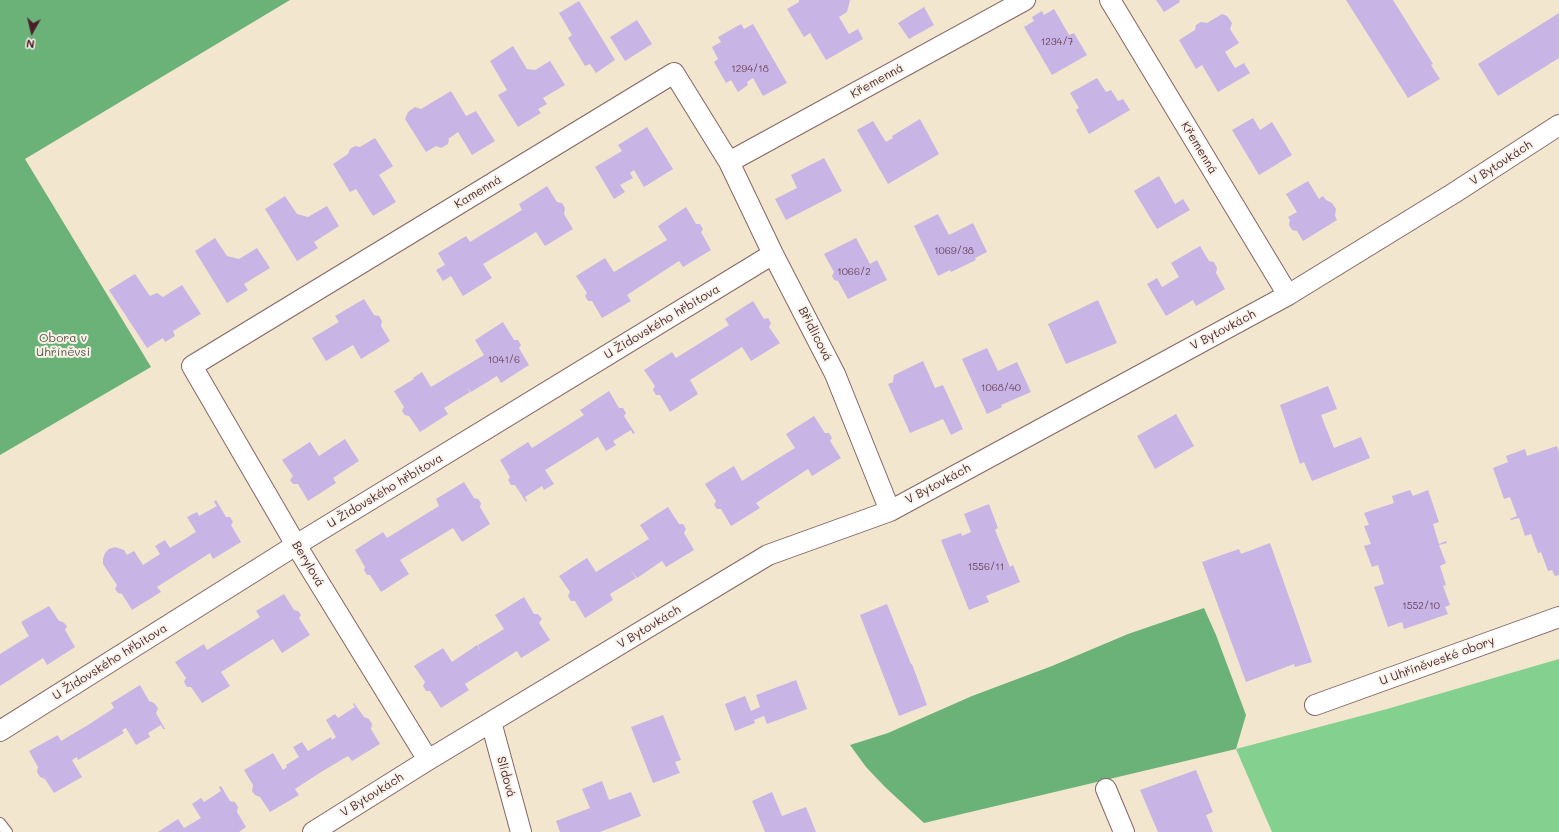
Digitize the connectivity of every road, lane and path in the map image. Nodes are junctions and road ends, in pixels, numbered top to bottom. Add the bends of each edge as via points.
1 (1025, 0) edge
2 (1110, 0) edge
3 (1559, 125) edge
4 (729, 162) junction
5 (773, 254) junction
6 (1288, 295) junction
7 (192, 366) joint
8 (890, 511) junction
9 (296, 545) junction
10 (1559, 617) edge
11 (1316, 705) dead end
12 (491, 722) junction
13 (0, 731) edge
14 (428, 760) junction
15 (1106, 789) dead end
16 (0, 823) edge
17 (7, 832) edge
18 (313, 832) edge
19 (521, 832) edge
20 (1124, 832) edge

1 - 4 street, Křemenná
2 - 6 street, Křemenná
3 - 6 street, V Bytovkách
4 - 5 street, Břidlicová
4 - 7 street, Kamenná via 674,73
5 - 8 street, Břidlicová via 835,374
5 - 9 street, U Židovského hřbitova
6 - 8 street, V Bytovkách
7 - 9 street, Berylová
8 - 12 street, V Bytovkách via 768,555
9 - 13 street, U Židovského hřbitova
9 - 14 street, Berylová
10 - 11 street, U Uhříněveské obory
12 - 14 street, V Bytovkách
12 - 19 street, Slídová
14 - 18 street, V Bytovkách
15 - 20 street
16 - 17 lane

